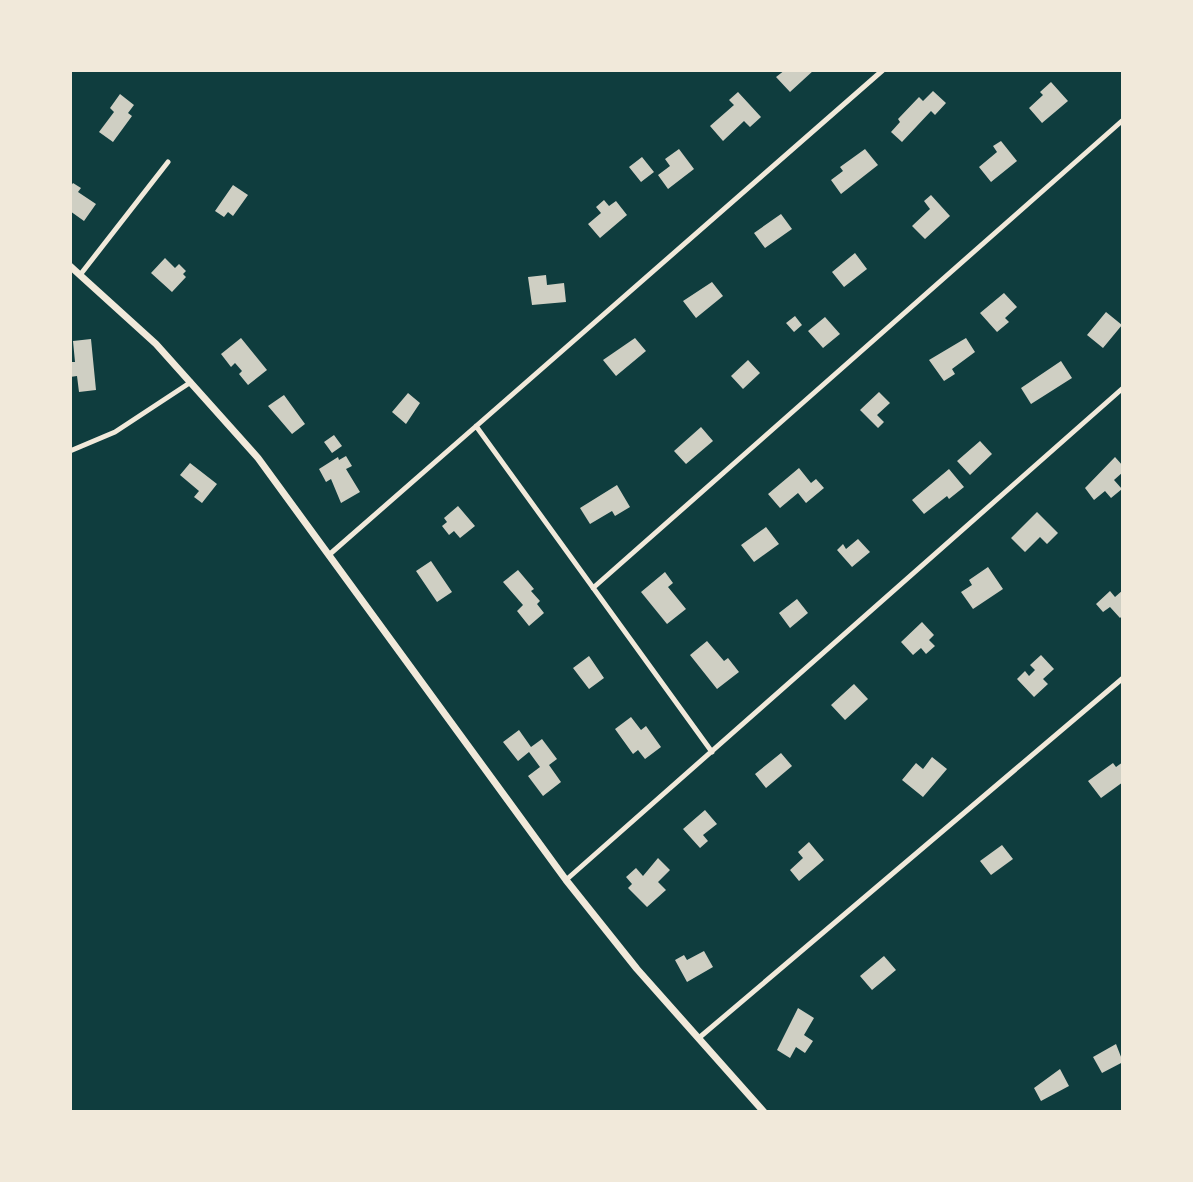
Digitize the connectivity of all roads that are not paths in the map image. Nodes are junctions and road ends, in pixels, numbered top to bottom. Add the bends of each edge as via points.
1 (883, 70) edge
2 (1123, 120) edge
3 (168, 162) dead end
4 (70, 266) edge
5 (80, 275) junction
6 (191, 383) junction
7 (1123, 388) edge
8 (476, 426) junction
9 (70, 451) edge
10 (330, 554) junction
11 (593, 587) junction
12 (1123, 678) edge
13 (712, 752) junction
14 (566, 880) junction
15 (700, 1037) junction
16 (764, 1112) edge

1 - 8 street
2 - 11 street
3 - 5 street
4 - 5 street
5 - 6 street via 148,336
6 - 9 street via 115,432
6 - 10 street via 258,458
7 - 13 street
8 - 10 street
8 - 11 street
10 - 14 street
11 - 13 street
12 - 15 street
13 - 14 street
14 - 15 street via 637,969
15 - 16 street

